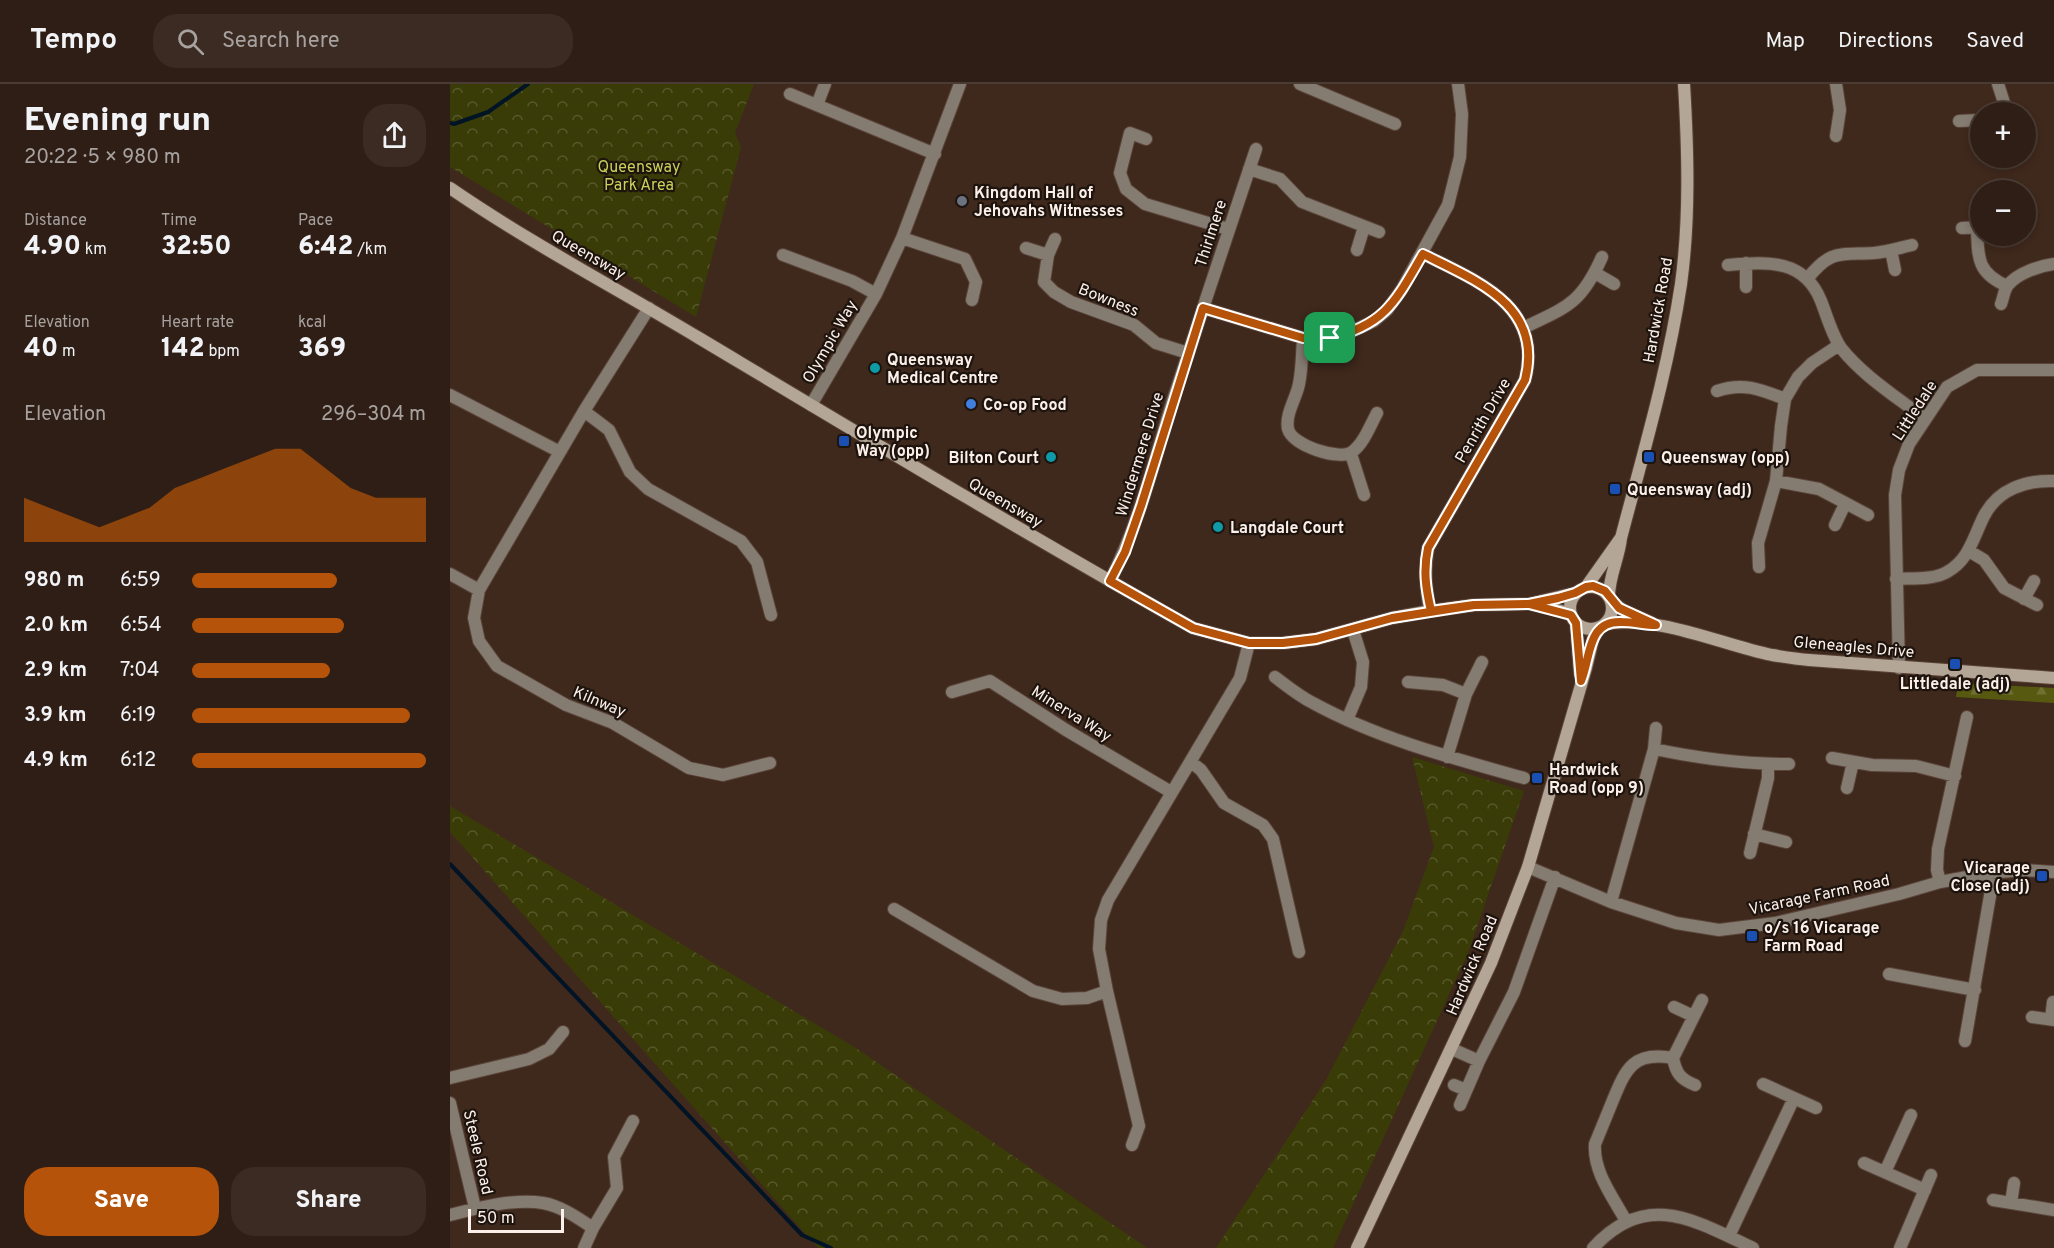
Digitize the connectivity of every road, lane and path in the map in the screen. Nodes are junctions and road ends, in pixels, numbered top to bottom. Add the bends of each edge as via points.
1 (825, 84) edge
2 (960, 84) edge
3 (1300, 84) edge
4 (1458, 84) edge
5 (1684, 84) edge
6 (1836, 84) edge
7 (1998, 84) edge
8 (790, 94) dead end
9 (2004, 102) edge
10 (817, 105) junction
11 (1970, 120) edge
12 (1959, 121) dead end
13 (1395, 124) dead end
14 (1836, 136) dead end
15 (1146, 139) dead end
16 (1256, 149) dead end
17 (935, 154) junction
18 (1249, 169) junction
19 (450, 188) edge
20 (1364, 227) junction
21 (1962, 228) dead end
22 (1970, 228) edge
23 (1228, 230) junction
24 (1379, 232) dead end
25 (902, 238) junction
26 (1055, 239) dead end
27 (1912, 245) dead end
28 (1978, 246) edge
29 (1026, 248) dead end
30 (1357, 250) dead end
31 (1891, 250) junction
32 (1423, 254) junction
33 (783, 255) dead end
34 (1048, 255) junction
35 (1602, 257) dead end
36 (1746, 263) junction
37 (2054, 264) edge
38 (1728, 265) dead end
39 (1895, 270) dead end
40 (1595, 273) junction
41 (1807, 279) junction
42 (1614, 284) dead end
43 (2007, 286) junction
44 (1746, 287) dead end
45 (876, 294) junction
46 (972, 300) dead end
47 (2001, 304) dead end
48 (649, 308) junction
49 (1203, 308) junction
50 (1522, 328) junction
51 (1303, 338) junction
52 (1839, 345) junction
53 (1188, 353) junction
54 (2054, 370) edge
55 (1717, 391) dead end
56 (450, 395) edge
57 (1785, 399) junction
58 (812, 405) junction
59 (584, 411) junction
60 (1377, 413) dead end
61 (1925, 419) junction
62 (560, 453) junction
63 (1351, 454) junction
64 (2054, 481) edge
65 (1776, 482) junction
66 (1364, 495) dead end
67 (1845, 504) junction
68 (1868, 515) dead end
69 (1835, 525) dead end
70 (1621, 538) junction
71 (1969, 551) junction
72 (1759, 567) dead end
73 (450, 574) edge
74 (1896, 579) junction
75 (1110, 581) junction
76 (2034, 581) dead end
77 (1586, 587) junction
78 (479, 590) junction
79 (1575, 593) junction
80 (1611, 598) junction
81 (2024, 599) junction
82 (1529, 604) junction
83 (2037, 605) dead end
84 (1431, 611) junction
85 (771, 615) dead end
86 (1574, 619) junction
87 (1656, 625) junction
88 (1602, 626) junction
89 (1353, 630) junction
90 (1249, 643) junction
91 (1482, 662) dead end
92 (1899, 668) junction
93 (1275, 677) dead end
94 (2054, 678) edge
95 (1581, 681) junction
96 (1408, 682) dead end
97 (952, 692) dead end
98 (1466, 694) junction
99 (1967, 717) dead end
100 (1347, 720) junction
101 (1656, 728) dead end
102 (1654, 749) junction
103 (1448, 757) junction
104 (1832, 758) dead end
105 (1191, 762) junction
106 (1853, 762) junction
107 (770, 763) dead end
108 (1768, 764) junction
109 (1788, 764) dead end
110 (1955, 776) junction
111 (1524, 778) dead end
112 (1847, 788) dead end
113 (1171, 792) junction
114 (1754, 834) junction
115 (1786, 842) dead end
116 (1750, 853) dead end
117 (1528, 867) junction
118 (2054, 872) edge
119 (1989, 873) junction
120 (1555, 877) junction
121 (1940, 882) junction
122 (1611, 902) junction
123 (894, 909) dead end
124 (1299, 952) dead end
125 (1889, 974) dead end
126 (1975, 990) junction
127 (1107, 991) junction
128 (1702, 1000) dead end
129 (2053, 1002) edge
130 (1674, 1007) dead end
131 (1694, 1016) junction
132 (2032, 1017) dead end
133 (2052, 1020) edge
134 (563, 1032) dead end
135 (1965, 1041) dead end
136 (1452, 1050) junction
137 (1673, 1058) junction
138 (1479, 1061) junction
139 (450, 1078) edge
140 (1763, 1084) dead end
141 (1454, 1085) dead end
142 (1695, 1085) dead end
143 (1466, 1090) junction
144 (1794, 1098) junction
145 (450, 1103) edge
146 (1460, 1105) dead end
147 (1816, 1108) dead end
148 (1911, 1115) dead end
149 (633, 1121) dead end
150 (1132, 1145) dead end
151 (1864, 1162) dead end
152 (1885, 1172) junction
153 (1931, 1175) dead end
154 (2014, 1183) dead end
155 (1925, 1190) junction
156 (1993, 1200) dead end
157 (2011, 1203) junction
158 (475, 1208) junction
159 (2054, 1210) edge
160 (450, 1215) edge
161 (1626, 1221) junction
162 (593, 1228) junction
163 (1728, 1236) junction
164 (584, 1248) edge
165 (1357, 1248) edge
166 (1593, 1248) edge
167 (1754, 1248) edge
168 (1900, 1248) edge

1 - 10 street
2 - 17 street, Olympic Way
3 - 13 street
4 - 32 street via 1462,114 1460,158 1448,205
5 - 70 street, Hardwick Road via 1687,225 1681,284
6 - 14 street via 1840,110
7 - 9 street
8 - 10 street
10 - 17 street
11 - 12 street
15 - 23 street via 1130,133 1120,173 1126,189 1145,204
16 - 18 street, Thirlmere
17 - 25 street, Olympic Way
18 - 20 street via 1280,178 1302,202
18 - 23 street, Thirlmere
19 - 48 street, Queensway
20 - 24 street
20 - 30 street
21 - 22 street
23 - 49 street, Thirlmere
25 - 45 street, Olympic Way
25 - 46 street via 965,259 976,282
26 - 34 street, Bowness
27 - 31 street
28 - 43 street via 1982,268 1992,279
29 - 34 street
31 - 39 street
31 - 41 street via 1831,257
32 - 50 street, Penrith Drive via 1476,280 1506,301
32 - 51 street via 1387,310 1374,321 1330,338
33 - 45 street, Olympic Way
34 - 53 street, Bowness via 1044,282 1054,292 1134,325 1156,342
35 - 40 street
36 - 38 street
36 - 41 street via 1769,262 1790,268
36 - 44 street
37 - 43 street via 2023,274
40 - 42 street
40 - 50 street via 1574,302
41 - 52 street via 1820,298
43 - 47 street
45 - 58 street, Olympic Way
48 - 58 street, Queensway
48 - 59 street, Kilnway
49 - 51 street
49 - 53 street, Windermere Drive
50 - 84 street, Penrith Drive via 1529,364 1525,380 1428,548 1425,583
51 - 63 street via 1299,387 1288,429 1302,445
52 - 57 street via 1812,363
52 - 61 street via 1854,363
53 - 75 street, Windermere Drive via 1138,515
54 - 61 street, Littledale via 1977,370 1947,387
55 - 57 street via 1733,386 1759,389
56 - 62 street
57 - 65 street
58 - 75 street, Queensway
59 - 62 street, Kilnway
59 - 85 street via 609,430 630,472 648,489 741,541 757,562
60 - 63 street
61 - 74 street, Littledale via 1899,470 1895,495
62 - 78 street, Kilnway
63 - 66 street
64 - 71 street via 2034,481 2005,492 1985,514
65 - 67 street via 1819,489
65 - 72 street via 1758,543
67 - 68 street
67 - 69 street
70 - 77 street, Hardwick Road
70 - 80 street, Hardwick Road via 1609,584
71 - 74 street via 1944,574
71 - 81 street via 1984,560 2004,588
73 - 78 street
74 - 92 street, Littledale
75 - 90 street, Queensway via 1193,628
76 - 81 street
77 - 79 street
77 - 80 street via 1599,587
78 - 107 street, Kilnway via 474,618 479,641 497,666 566,705 613,723 690,768 723,775
79 - 82 street, Queensway
79 - 86 street via 1570,606
80 - 87 street, Gleneagles Drive via 1623,610
80 - 88 street via 1612,614
81 - 83 street
82 - 84 street, Queensway
82 - 86 street, Queensway
84 - 89 street, Queensway
86 - 88 street via 1588,629
86 - 95 street, Hardwick Road
87 - 88 street, Gleneagles Drive via 1621,622
87 - 92 street, Gleneagles Drive via 1772,655
88 - 95 street, Hardwick Road via 1593,639
89 - 90 street, Queensway via 1316,639
89 - 100 street via 1363,662 1361,687
90 - 105 street via 1240,678
91 - 98 street
92 - 94 street, Gleneagles Drive
93 - 100 street via 1311,702
95 - 117 street, Hardwick Road
96 - 98 street via 1443,685
97 - 113 street, Minerva Way via 990,681
98 - 103 street
99 - 110 street
100 - 103 street
101 - 102 street
102 - 108 street
102 - 122 street
103 - 111 street
104 - 106 street
105 - 113 street
105 - 124 street via 1224,803 1263,825 1273,839
106 - 110 street via 1916,766
106 - 112 street
108 - 109 street
108 - 114 street
110 - 121 street via 1938,849
113 - 127 street via 1108,900 1101,920 1099,949
114 - 115 street
114 - 116 street
117 - 120 street, Vicarage Farm Road
117 - 136 street, Hardwick Road
118 - 119 street, Vicarage Farm Road
119 - 121 street, Vicarage Farm Road
119 - 126 street via 1991,890
120 - 122 street, Vicarage Farm Road
120 - 138 street via 1514,992
121 - 122 street, Vicarage Farm Road via 1775,923 1719,930 1676,923
123 - 127 street via 1033,991 1062,999 1087,998
125 - 126 street
126 - 135 street
127 - 150 street via 1139,1126
128 - 131 street
129 - 133 street
130 - 131 street
131 - 137 street
132 - 133 street
134 - 139 street via 549,1049 529,1059
136 - 138 street
136 - 165 street, Hardwick Road
137 - 142 street via 1676,1072
137 - 161 street via 1658,1055 1629,1068 1595,1144 1598,1167
138 - 143 street
140 - 144 street
141 - 143 street
143 - 146 street
144 - 147 street
144 - 163 street
145 - 158 street, Steele Road
148 - 152 street
149 - 162 street via 614,1157 617,1188
151 - 152 street
152 - 155 street
153 - 155 street
154 - 157 street
155 - 168 street
156 - 157 street
157 - 159 street
158 - 160 street
158 - 162 street via 545,1203
161 - 163 street via 1645,1215 1675,1215
161 - 166 street
162 - 164 street
163 - 167 street

